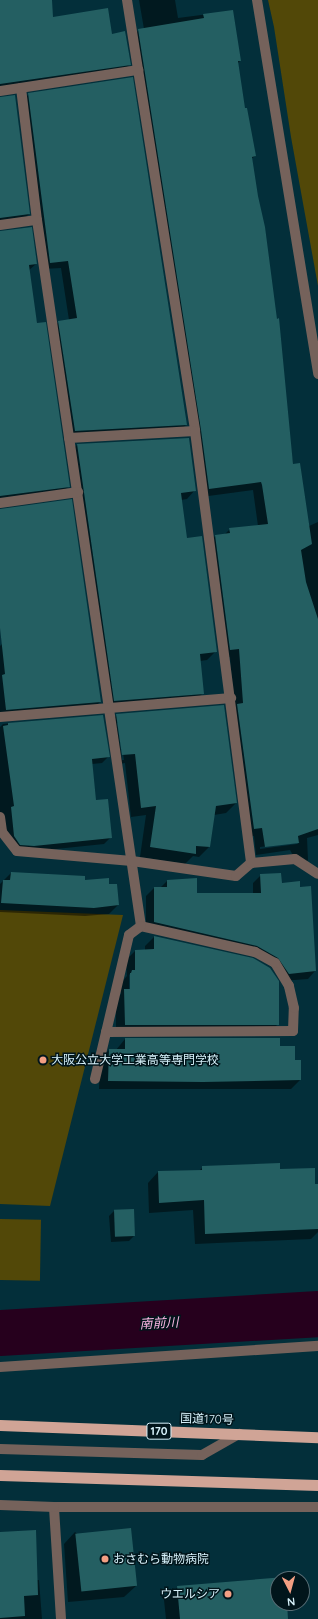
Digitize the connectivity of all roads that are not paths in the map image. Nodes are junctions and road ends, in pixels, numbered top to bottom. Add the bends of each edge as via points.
1 (127, 0) edge
2 (257, 0) edge
3 (138, 70) junction
4 (21, 88) junction
5 (0, 91) edge
6 (37, 220) junction
7 (0, 225) edge
8 (318, 374) edge
9 (195, 431) junction
10 (69, 438) junction
11 (78, 492) junction
12 (0, 503) edge
13 (231, 698) junction
14 (109, 708) junction
15 (0, 717) edge
16 (0, 817) edge
17 (132, 861) junction
18 (251, 863) junction
19 (318, 874) edge
20 (141, 926) junction
21 (106, 1032) junction
22 (95, 1079) dead end
23 (318, 1346) edge
24 (0, 1367) edge
25 (0, 1425) edge
26 (240, 1434) junction
27 (318, 1437) edge
28 (0, 1449) edge
29 (0, 1475) edge
30 (318, 1485) edge
31 (0, 1505) edge
32 (54, 1507) junction
33 (318, 1507) edge
34 (61, 1619) edge

1 - 3 street
2 - 8 street
3 - 4 street
3 - 9 street
4 - 5 street
4 - 6 street
6 - 7 street
6 - 10 street
9 - 10 street
9 - 13 street
10 - 11 street
11 - 12 street
11 - 14 street
13 - 14 street
13 - 18 street
14 - 15 street
14 - 17 street
16 - 17 street via 2,832 17,851
17 - 18 street via 236,876
17 - 20 street
18 - 19 street via 295,859
20 - 21 street via 129,935
20 - 21 street via 255,952 275,964 289,986 294,1008 293,1031
21 - 22 street
23 - 24 street
25 - 26 highway, 国道170号 / 170
26 - 27 highway, 国道170号 / 170
26 - 28 street via 202,1455
29 - 30 highway
31 - 32 street
32 - 33 street
32 - 34 street

